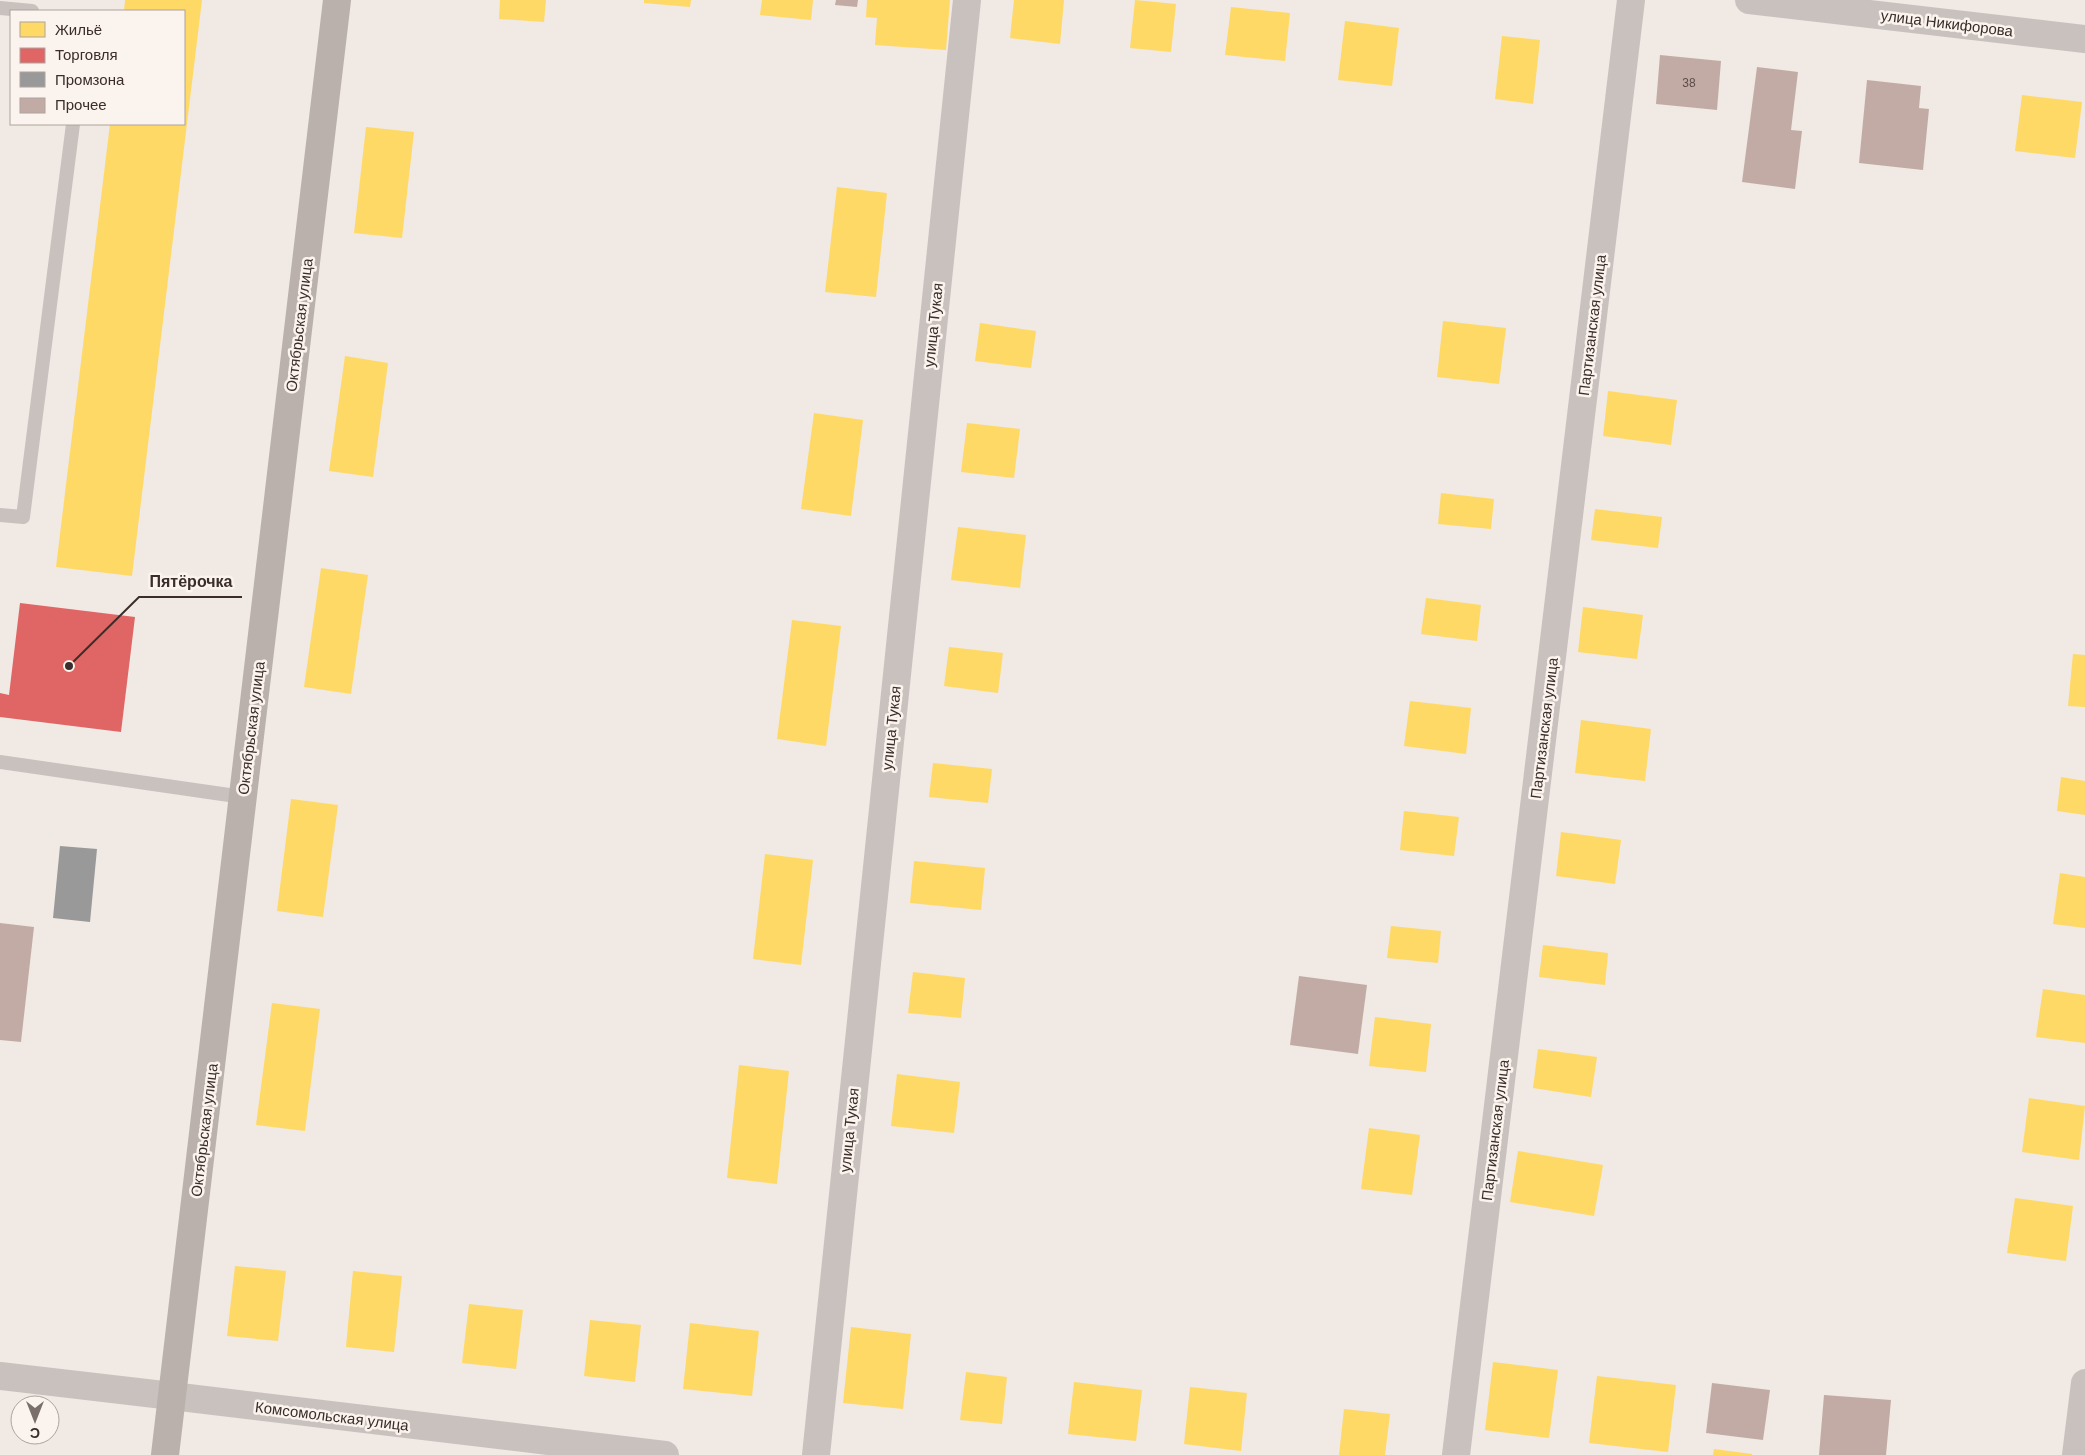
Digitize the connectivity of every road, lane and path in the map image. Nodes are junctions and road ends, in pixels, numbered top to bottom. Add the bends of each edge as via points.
1 (337, 0) edge
2 (967, 0) edge
3 (1631, 0) edge
4 (1749, 0) edge
5 (0, 8) edge
6 (21, 10) edge
7 (2085, 39) edge
8 (73, 125) edge
9 (0, 515) edge
10 (0, 762) edge
11 (243, 796) junction
12 (0, 1376) edge
13 (2085, 1383) edge
14 (172, 1396) junction
15 (165, 1455) edge
16 (665, 1455) edge
17 (816, 1455) edge
18 (1456, 1455) edge
19 (2076, 1455) edge

1 - 11 main road, Октябрьская улица
2 - 17 street, улица Тукая
3 - 18 street, Партизанская улица
4 - 7 street, улица Никифорова
5 - 6 lane
8 - 9 lane via 23,518
10 - 11 lane
11 - 14 main road, Октябрьская улица
12 - 14 street, Комсомольская улица
13 - 19 street
14 - 15 main road, Октябрьская улица
14 - 16 street, Комсомольская улица

